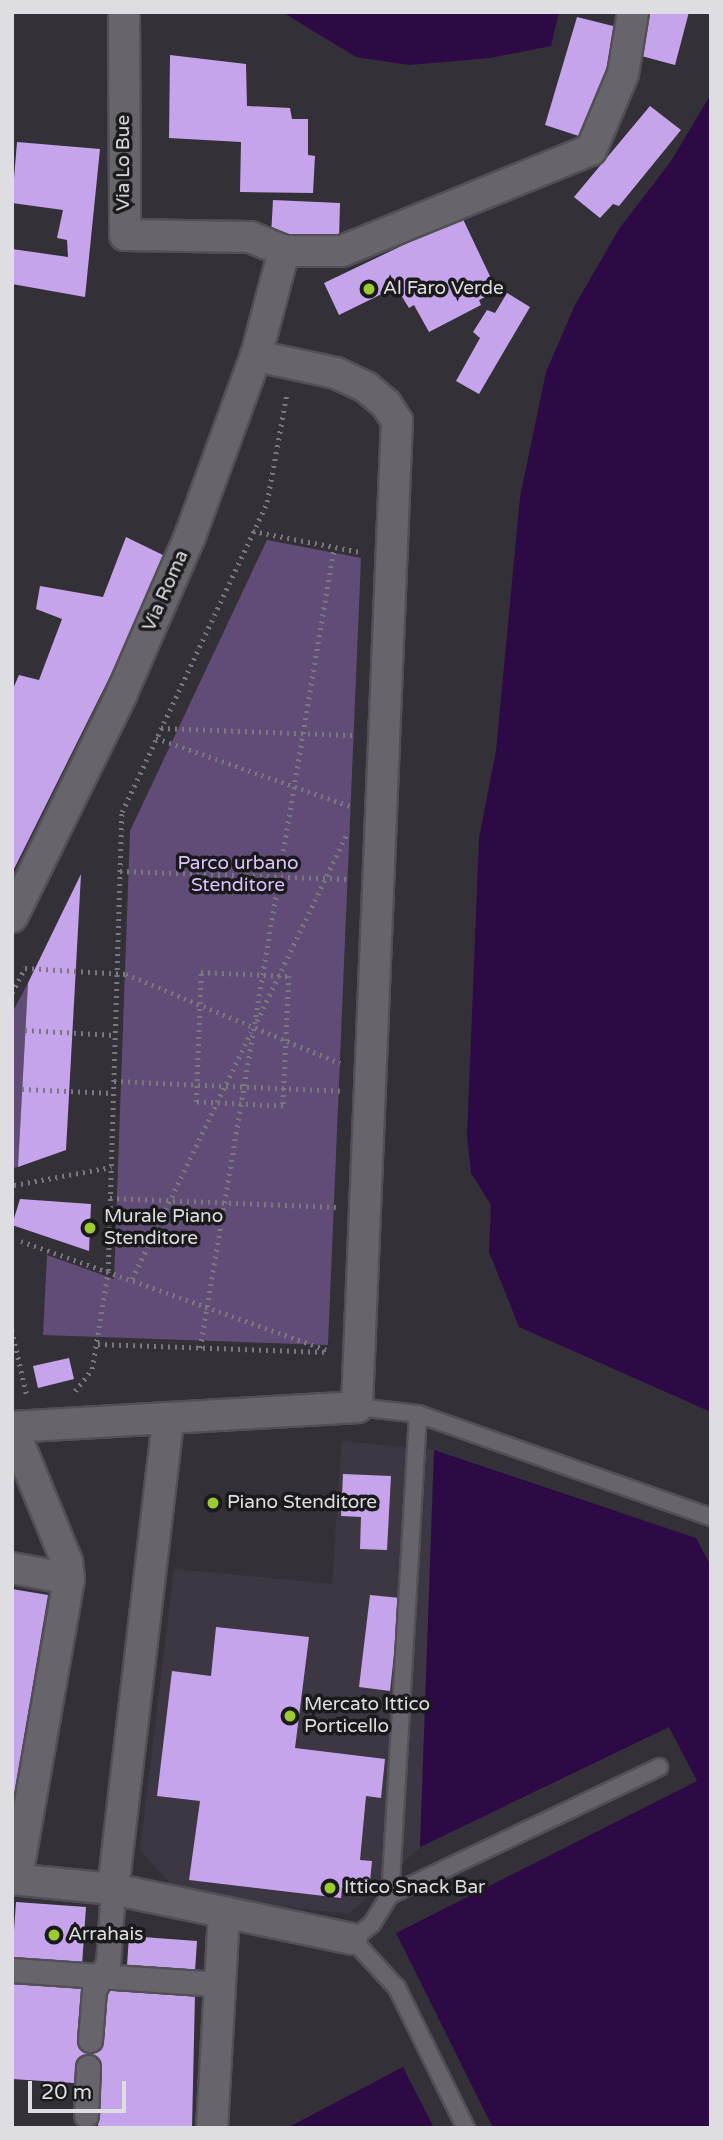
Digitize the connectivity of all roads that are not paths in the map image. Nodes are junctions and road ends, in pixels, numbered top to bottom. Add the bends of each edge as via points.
1 (124, 12) edge
2 (633, 12) edge
3 (284, 251) junction
4 (256, 356) junction
5 (12, 917) edge
6 (357, 1407) junction
7 (418, 1414) junction
8 (168, 1418) junction
9 (12, 1427) edge
10 (711, 1517) edge
11 (12, 1568) edge
12 (69, 1579) junction
13 (659, 1767) dead end
14 (15, 1878) edge
15 (113, 1889) junction
16 (390, 1895) junction
17 (224, 1912) junction
18 (352, 1939) junction
19 (12, 1970) edge
20 (101, 1976) junction
21 (220, 1984) junction
22 (90, 2040) dead end
23 (88, 2067) dead end
24 (86, 2115) dead end
25 (212, 2128) edge
26 (466, 2128) edge

1 - 3 street, Via Lo Bue via 125,235 250,237
2 - 3 street via 623,74 591,150 342,251
3 - 4 street, Via Roma
4 - 5 street, Via Roma via 180,560 121,695
4 - 6 street via 336,373 366,387 397,421
6 - 7 lane
6 - 8 street
7 - 10 lane
7 - 16 lane
8 - 9 street
8 - 15 street
9 - 12 street via 67,1562
11 - 12 street
12 - 14 street
13 - 16 lane
14 - 15 street
15 - 17 street
15 - 20 street via 107,1963
16 - 18 lane via 372,1924
17 - 18 street
17 - 21 street
18 - 26 lane via 397,1989
19 - 20 street
20 - 21 street
20 - 22 street via 94,1990
21 - 25 street
23 - 24 street

